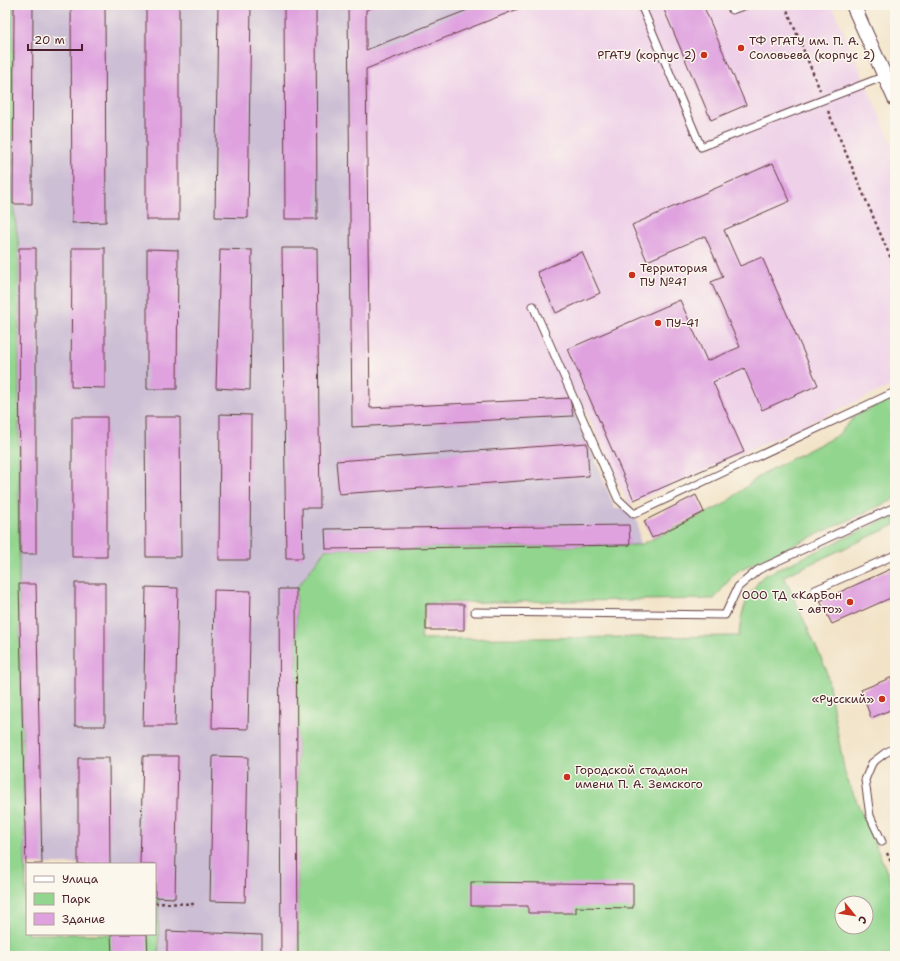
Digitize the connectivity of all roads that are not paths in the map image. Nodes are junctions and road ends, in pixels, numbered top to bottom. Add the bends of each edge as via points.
1 (641, 5) edge
2 (746, 5) edge
3 (853, 5) edge
4 (732, 10) dead end
5 (885, 76) junction
6 (895, 99) edge
7 (533, 306) dead end
8 (895, 392) edge
9 (895, 507) edge
10 (895, 555) edge
11 (815, 590) dead end
12 (475, 612) dead end
13 (895, 748) edge
14 (882, 842) road end

1 - 5 lane via 701,147
2 - 4 lane
3 - 5 street
5 - 6 street
7 - 8 lane via 618,499 634,514
9 - 12 lane via 758,570 738,587 725,615
10 - 11 lane
13 - 14 lane via 872,763 865,780 870,816

